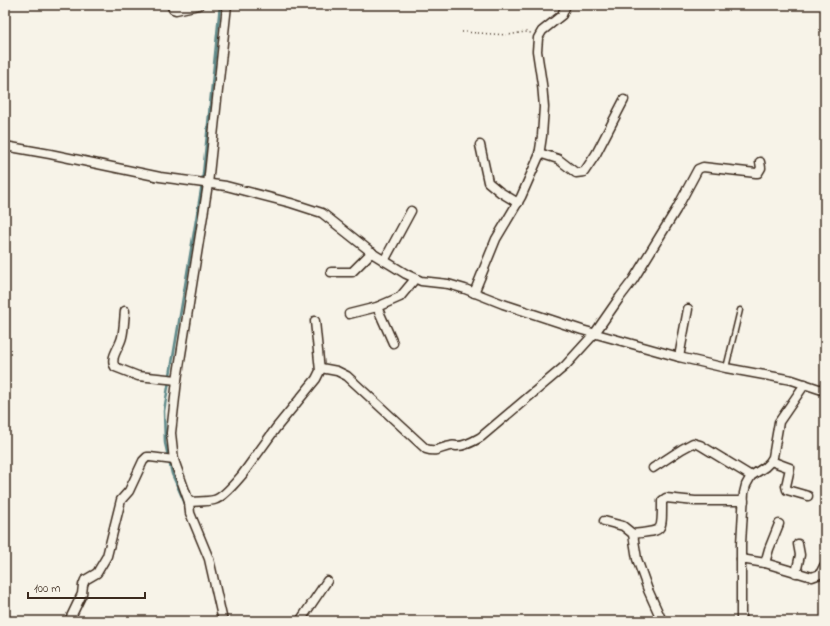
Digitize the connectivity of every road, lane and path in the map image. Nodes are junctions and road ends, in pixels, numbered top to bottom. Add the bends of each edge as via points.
1 (171, 5) edge
2 (199, 5) edge
3 (227, 5) edge
4 (566, 5) edge
5 (462, 32) dead end
6 (539, 34) junction
7 (624, 100) dead end
8 (480, 145) dead end
9 (5, 146) edge
10 (539, 153) junction
11 (760, 162) dead end
12 (203, 183) junction
13 (518, 203) junction
14 (411, 211) dead end
15 (372, 252) junction
16 (384, 261) junction
17 (331, 272) dead end
18 (415, 279) junction
19 (474, 293) junction
20 (377, 307) junction
21 (688, 309) dead end
22 (740, 310) dead end
23 (125, 311) dead end
24 (349, 314) dead end
25 (314, 321) dead end
26 (595, 333) junction
27 (393, 343) dead end
28 (679, 357) junction
29 (321, 368) junction
30 (726, 368) junction
31 (173, 380) junction
32 (805, 384) junction
33 (825, 391) edge
34 (169, 460) junction
35 (771, 461) junction
36 (653, 468) dead end
37 (751, 476) junction
38 (808, 496) dead end
39 (744, 501) junction
40 (189, 502) junction
41 (604, 521) dead end
42 (779, 524) dead end
43 (633, 534) junction
44 (798, 544) dead end
45 (741, 559) junction
46 (765, 563) junction
47 (824, 566) dead end
48 (796, 573) junction
49 (327, 581) dead end
50 (69, 621) edge
51 (223, 621) edge
52 (300, 621) edge
53 (662, 621) edge
54 (741, 621) edge

1 - 2 street via 176,10
3 - 12 street
4 - 6 street via 562,15
5 - 6 path
6 - 10 street via 537,51 544,107
7 - 10 street via 584,172 576,173 558,159
8 - 13 street via 488,182
9 - 12 street via 160,177
10 - 13 street
11 - 26 street via 761,168 758,173 703,167 698,169 633,280
12 - 15 street via 242,189 315,210
12 - 31 street
13 - 19 street via 496,239
14 - 16 street
15 - 16 street
15 - 17 street via 352,272
16 - 18 street
18 - 19 street via 448,284
18 - 20 street via 400,297
19 - 26 street
20 - 24 street
20 - 27 street
21 - 28 street
22 - 30 lane
23 - 31 street via 122,339 114,355 115,367 138,376
25 - 29 street
26 - 28 street
26 - 29 street via 565,366 481,437 466,444 432,451 426,449 348,376
28 - 30 street
29 - 40 street via 316,379 242,475 218,498
30 - 32 street
31 - 34 street
32 - 33 street
32 - 35 street via 779,422
34 - 40 street
34 - 50 street via 147,457 140,466 129,491 121,500 107,556 97,573 85,580 82,594
35 - 37 street
35 - 38 street via 790,468 787,490
36 - 37 street via 693,444 700,445
37 - 39 street via 746,485
39 - 43 street via 666,498 662,501 660,528 656,531
39 - 45 street
40 - 51 street via 190,513 213,571
41 - 43 street via 622,526
42 - 46 street
43 - 53 street via 637,559
44 - 48 street via 800,555
45 - 46 street
45 - 54 street
46 - 48 street
47 - 48 street via 820,574 814,577
49 - 52 street

